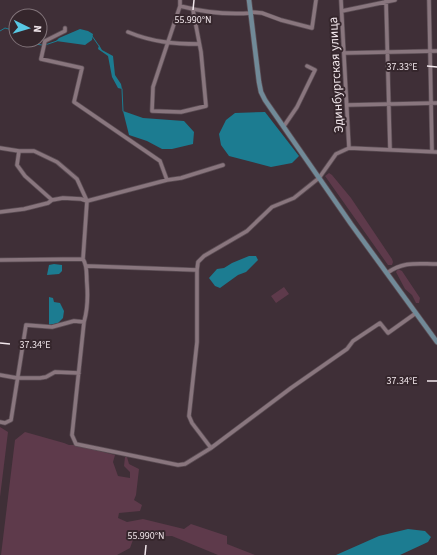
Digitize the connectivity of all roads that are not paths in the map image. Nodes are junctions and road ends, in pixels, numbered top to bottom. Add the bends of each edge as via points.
1 (180, 0) edge
2 (249, 0) edge
3 (316, 0) edge
4 (342, 0) edge
5 (395, 0) edge
6 (429, 0) edge
7 (386, 1) edge
8 (180, 6) junction
9 (193, 10) junction
10 (342, 11) junction
11 (251, 13) junction
12 (65, 28) dead end
13 (128, 32) dead end
14 (167, 43) junction
15 (199, 44) junction
16 (430, 51) junction
17 (437, 51) edge
18 (388, 52) junction
19 (344, 53) junction
20 (307, 66) dead end
21 (390, 104) junction
22 (431, 104) junction
23 (437, 104) edge
24 (347, 105) junction
25 (284, 126) junction
26 (0, 148) edge
27 (349, 148) junction
28 (390, 149) junction
29 (19, 151) junction
30 (432, 151) junction
31 (437, 152) edge
32 (223, 165) dead end
33 (319, 178) junction
34 (167, 180) junction
35 (52, 200) junction
36 (87, 201) junction
37 (0, 212) edge
38 (83, 259) junction
39 (0, 260) edge
40 (437, 264) edge
41 (87, 266) junction
42 (197, 270) junction
43 (387, 273) junction
44 (416, 313) junction
45 (84, 322) junction
46 (437, 342) edge
47 (79, 373) junction
48 (0, 375) edge
49 (17, 378) junction
50 (0, 422) edge
51 (211, 448) junction

1 - 8 street
2 - 11 street
3 - 11 street via 312,28 262,13
4 - 10 street, Эдинбургская улица
5 - 7 street
6 - 16 street
7 - 10 street
7 - 18 street
8 - 9 street
8 - 14 street
9 - 11 street
9 - 15 street
10 - 19 street, Эдинбургская улица
11 - 25 street via 258,82 265,100
12 - 34 street via 65,31 45,40 42,59 82,68 74,102 160,161
13 - 14 street
14 - 15 street
14 - 15 street via 153,87 152,111 182,112 206,106
16 - 17 street
16 - 18 street
16 - 22 street
18 - 19 street
18 - 21 street
19 - 24 street, Эдинбургская улица
20 - 25 street via 315,70 297,107
21 - 22 street
21 - 24 street
21 - 28 street
22 - 23 street
22 - 30 street
24 - 27 street, Эдинбургская улица
25 - 33 street
26 - 29 street
27 - 28 street
27 - 33 street via 336,154
28 - 30 street
29 - 35 street via 17,165 25,176
29 - 36 street via 34,151 63,167 76,179
30 - 31 street
32 - 34 street
33 - 42 street via 294,198 272,207 247,231 204,256 198,262
33 - 43 street
34 - 36 street
35 - 36 street via 63,198
35 - 37 street via 24,209
36 - 38 street
38 - 39 street
38 - 41 street
40 - 43 street via 408,264
41 - 42 street
41 - 45 street via 88,295
42 - 51 street via 197,342 189,416
43 - 44 street
44 - 46 street
44 - 51 street via 388,333 380,323
45 - 47 street
45 - 49 street via 74,321 52,327 26,325
47 - 49 street via 55,372 40,378
47 - 51 street via 72,435 76,444 178,465 185,464
48 - 49 street
49 - 50 street via 11,420

